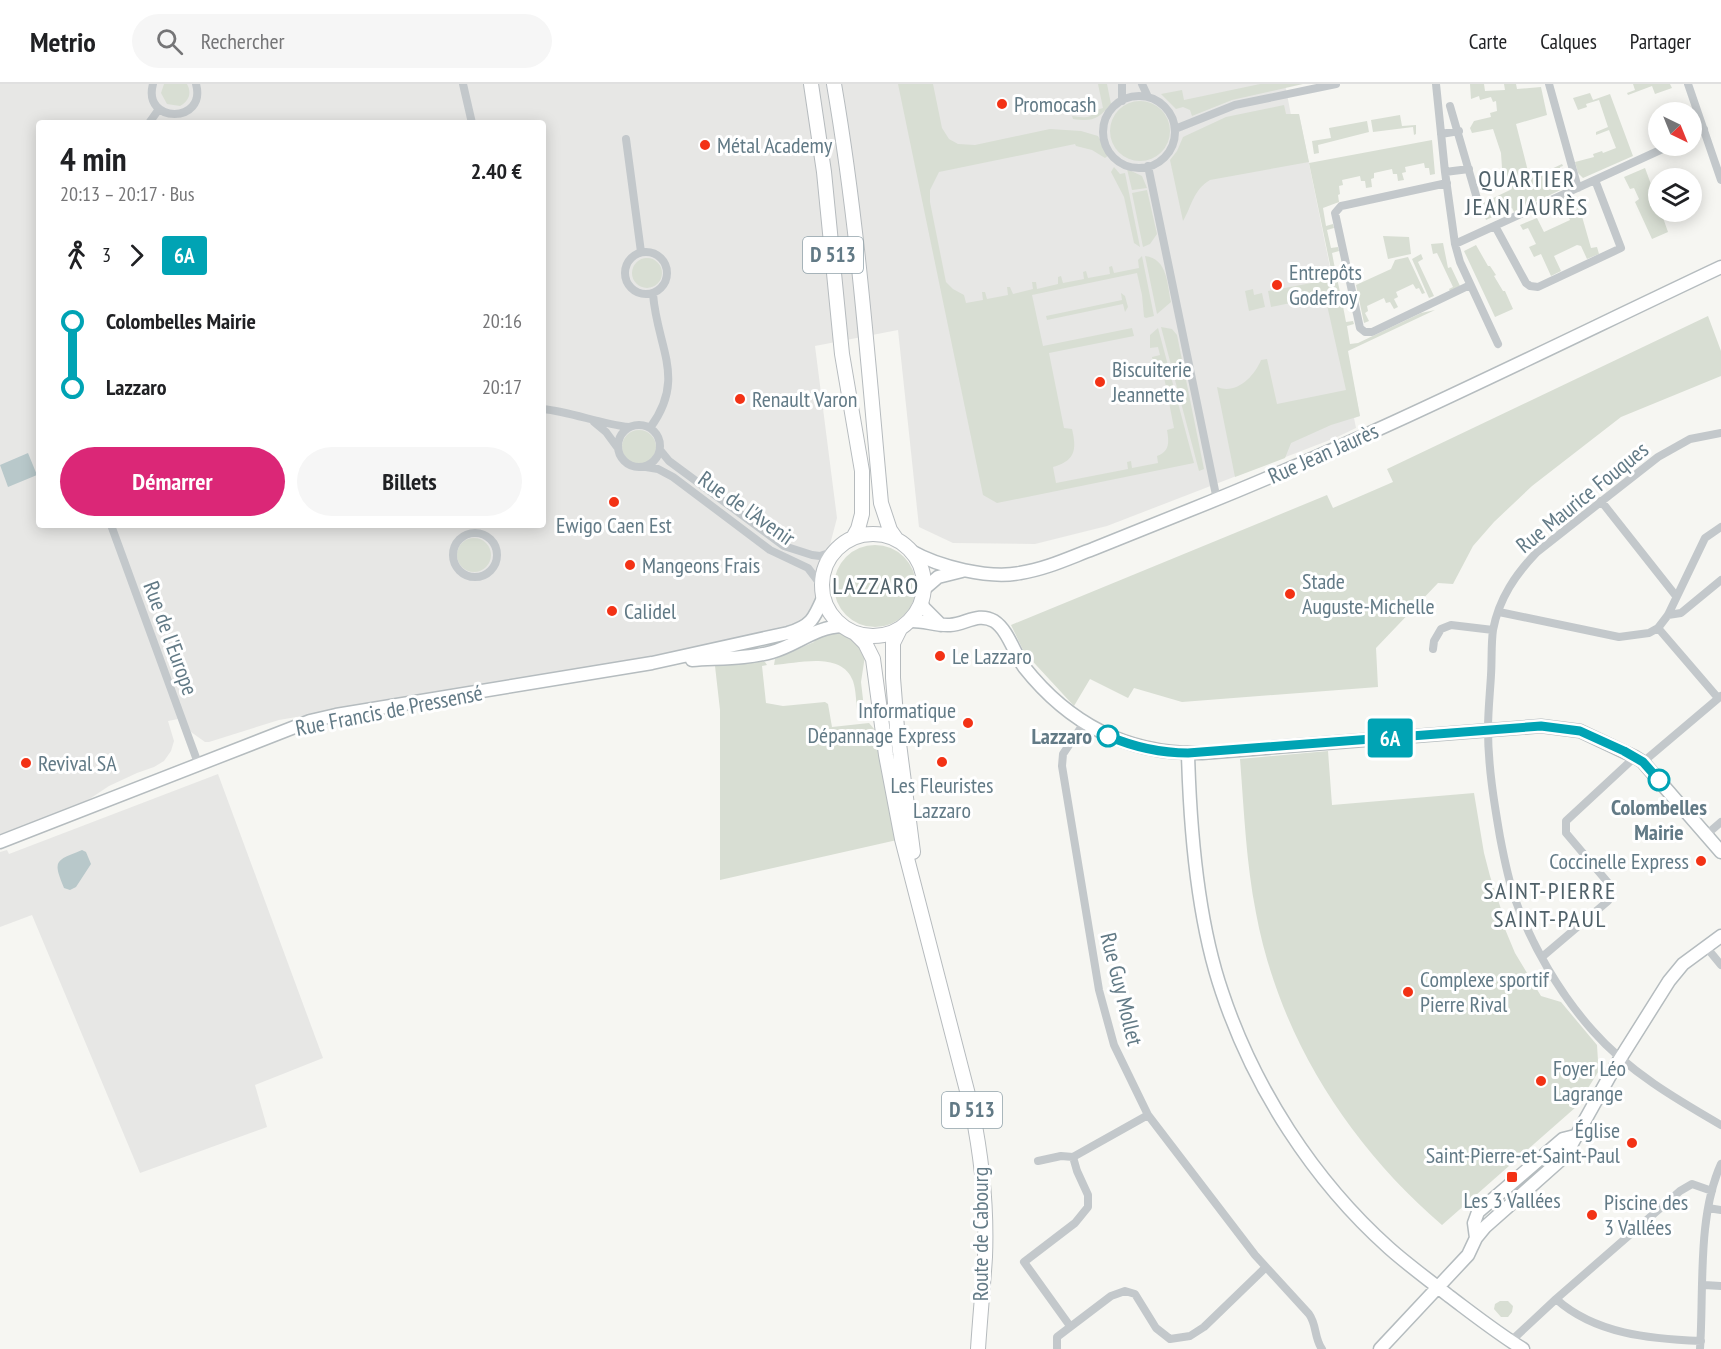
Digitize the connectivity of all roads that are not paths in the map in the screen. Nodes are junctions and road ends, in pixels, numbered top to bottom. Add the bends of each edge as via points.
1 (153, 84) edge
2 (196, 84) edge
3 (463, 84) edge
4 (811, 84) edge
5 (834, 84) edge
6 (1122, 84) edge
7 (1142, 84) edge
8 (1336, 84) edge
9 (1436, 84) edge
10 (1549, 84) edge
11 (1688, 84) edge
12 (1312, 86) edge
13 (1148, 97) junction
14 (1122, 100) junction
15 (1450, 106) dead end
16 (159, 109) junction
17 (151, 120) edge
18 (471, 120) edge
19 (1175, 129) junction
20 (1704, 129) joint
21 (1459, 131) junction
22 (1441, 134) junction
23 (626, 139) dead end
24 (1648, 156) edge
25 (1149, 166) junction
26 (1469, 169) junction
27 (1445, 172) junction
28 (1595, 180) junction
29 (1721, 180) edge
30 (1447, 183) junction
31 (1578, 188) junction
32 (1478, 202) dead end
33 (1495, 226) junction
34 (1455, 244) junction
35 (641, 252) junction
36 (1721, 267) edge
37 (1470, 285) junction
38 (653, 294) junction
39 (1498, 344) dead end
40 (546, 410) edge
41 (591, 420) junction
42 (629, 427) junction
43 (650, 428) junction
44 (1721, 433) edge
45 (617, 447) junction
46 (660, 450) junction
47 (646, 467) junction
48 (1217, 500) junction
49 (1601, 501) junction
50 (1721, 527) edge
51 (112, 528) edge
52 (469, 529) edge
53 (853, 538) junction
54 (897, 540) junction
55 (835, 551) junction
56 (911, 551) junction
57 (965, 571) junction
58 (1721, 580) edge
59 (822, 592) junction
60 (923, 596) junction
61 (1677, 596) junction
62 (1499, 612) junction
63 (1668, 615) junction
64 (904, 625) junction
65 (941, 625) junction
66 (842, 626) junction
67 (1658, 628) junction
68 (1493, 630) junction
69 (855, 633) junction
70 (1433, 649) dead end
71 (652, 663) junction
72 (1720, 697) edge
73 (1084, 723) junction
74 (1488, 730) junction
75 (1188, 753) junction
76 (1639, 760) junction
77 (198, 763) junction
78 (1721, 822) edge
79 (1706, 835) junction
80 (0, 842) edge
81 (1721, 852) edge
82 (920, 911) junction
83 (1721, 936) edge
84 (1707, 948) junction
85 (1542, 957) junction
86 (1721, 965) edge
87 (1620, 1058) junction
88 (1148, 1115) junction
89 (1721, 1125) edge
90 (1073, 1157) junction
91 (1038, 1161) dead end
92 (1721, 1164) edge
93 (1712, 1191) junction
94 (1708, 1208) junction
95 (1721, 1210) edge
96 (1265, 1268) junction
97 (1704, 1285) junction
98 (1721, 1286) edge
99 (1438, 1287) junction
100 (1556, 1299) junction
101 (1070, 1326) junction
102 (1511, 1341) junction
103 (1700, 1345) edge
104 (978, 1349) edge
105 (1057, 1349) edge
106 (1322, 1349) edge
107 (1380, 1349) edge
108 (1523, 1349) edge

1 - 16 street via 152,95
2 - 16 street via 196,101 187,112 172,115
3 - 18 street
4 - 53 main road, D 513 via 842,354 862,471 862,514
5 - 54 main road, D 513 via 856,234 881,503
6 - 14 street
7 - 13 street
8 - 12 street
9 - 22 street
10 - 31 street
11 - 20 street
12 - 19 street via 1235,105
13 - 14 street
13 - 19 street via 1167,109
14 - 25 street via 1107,117 1104,139 1108,150 1125,164 1136,168
15 - 21 street
16 - 17 street
19 - 25 street via 1171,148 1160,161
20 - 29 street
21 - 22 street
21 - 26 street
22 - 27 street
23 - 35 street
24 - 28 street
25 - 48 street
26 - 27 street
26 - 32 street
27 - 30 street
28 - 31 street
28 - 33 street via 1621,248 1538,287 1526,283
30 - 34 street
30 - 37 street via 1341,206 1335,213 1360,328 1371,333
31 - 33 street
33 - 34 street
34 - 37 street
35 - 38 street via 656,253 668,269 663,287
35 - 38 street via 630,259 626,278 628,285 639,293
36 - 48 street, Rue Jean Jaurès via 1365,435
37 - 39 street
38 - 43 street via 670,380 664,408
40 - 41 street
41 - 42 street
41 - 45 street
42 - 43 street
42 - 45 street
43 - 46 street via 657,434
44 - 49 street, Rue Maurice Fouques via 1672,448
45 - 47 street via 627,464
46 - 47 street via 656,460
46 - 55 street, Rue de l'Avenir via 669,461 776,541 812,555
47 - 59 street, Rue de l'Avenir via 673,477 770,550 808,568
48 - 57 street, Rue Jean Jaurès via 1040,569 997,575
49 - 61 street
49 - 62 street, Rue Maurice Fouques via 1522,568 1510,584
50 - 61 street via 1705,538
51 - 77 street, Rue de l'Europe
52 - 52 street via 453,548 454,562 463,574 477,577 494,567 497,554 488,537
53 - 54 main road via 875,534
53 - 55 main road
54 - 56 main road
55 - 59 main road via 824,570
56 - 57 street, Rue Jean Jaurès
56 - 60 main road via 922,569
57 - 60 street via 938,577
58 - 63 street via 1681,613
59 - 66 main road
59 - 71 street via 812,621 800,629
60 - 64 main road
60 - 65 street via 924,608
61 - 63 street
62 - 67 street via 1619,637
62 - 68 street, Rue Maurice Fouques
63 - 67 street
64 - 65 street
64 - 69 main road via 878,636
64 - 82 main road, D 513 via 893,643 892,678
65 - 73 street via 978,618 993,621 1004,631 1040,686
66 - 69 main road
66 - 71 street via 826,628 759,655
67 - 72 street
68 - 70 street via 1451,625 1441,629
68 - 74 street, Rue Maurice Fouques
69 - 82 main road, D 513 via 873,659 886,755
71 - 77 street, Rue Francis de Pressensé via 336,715 282,730
72 - 76 street
73 - 75 street via 1126,744
73 - 88 street, Rue Guy Mollet via 1061,759 1082,893 1099,990 1114,1045
74 - 75 street
74 - 76 street via 1541,726 1580,731
74 - 85 street, Rue Maurice Fouques via 1493,797 1505,865 1514,898
75 - 99 street via 1197,874 1207,934 1221,990 1243,1045 1268,1097 1322,1176 1389,1247
76 - 79 street
76 - 85 street via 1566,821 1566,833 1612,891 1608,901
77 - 80 street, Rue Francis de Pressensé
78 - 79 street
79 - 81 street
82 - 104 main road, Route de Cabourg / D 513 via 980,1149 985,1247
83 - 84 street
84 - 86 street
84 - 87 street via 1683,964 1669,981
85 - 87 street, Rue Maurice Fouques via 1572,1005
87 - 89 street, Rue Maurice Fouques
87 - 99 street via 1575,1136 1563,1139 1479,1212 1474,1224 1476,1238 1468,1255
88 - 90 street
88 - 96 street, Rue Guy Mollet
90 - 91 street
90 - 101 street via 1088,1195 1088,1207 1075,1223 1024,1262
92 - 93 street
93 - 94 street
93 - 100 street via 1692,1184 1680,1191
94 - 95 street
94 - 97 street
96 - 101 street via 1190,1336 1170,1339 1156,1328 1135,1294 1125,1290 1110,1296
96 - 106 street, Rue Guy Mollet via 1314,1320
97 - 98 street
97 - 103 street
99 - 102 street
99 - 107 street
100 - 102 street
100 - 103 street via 1579,1317 1615,1330
101 - 105 street via 1057,1337
102 - 108 street

